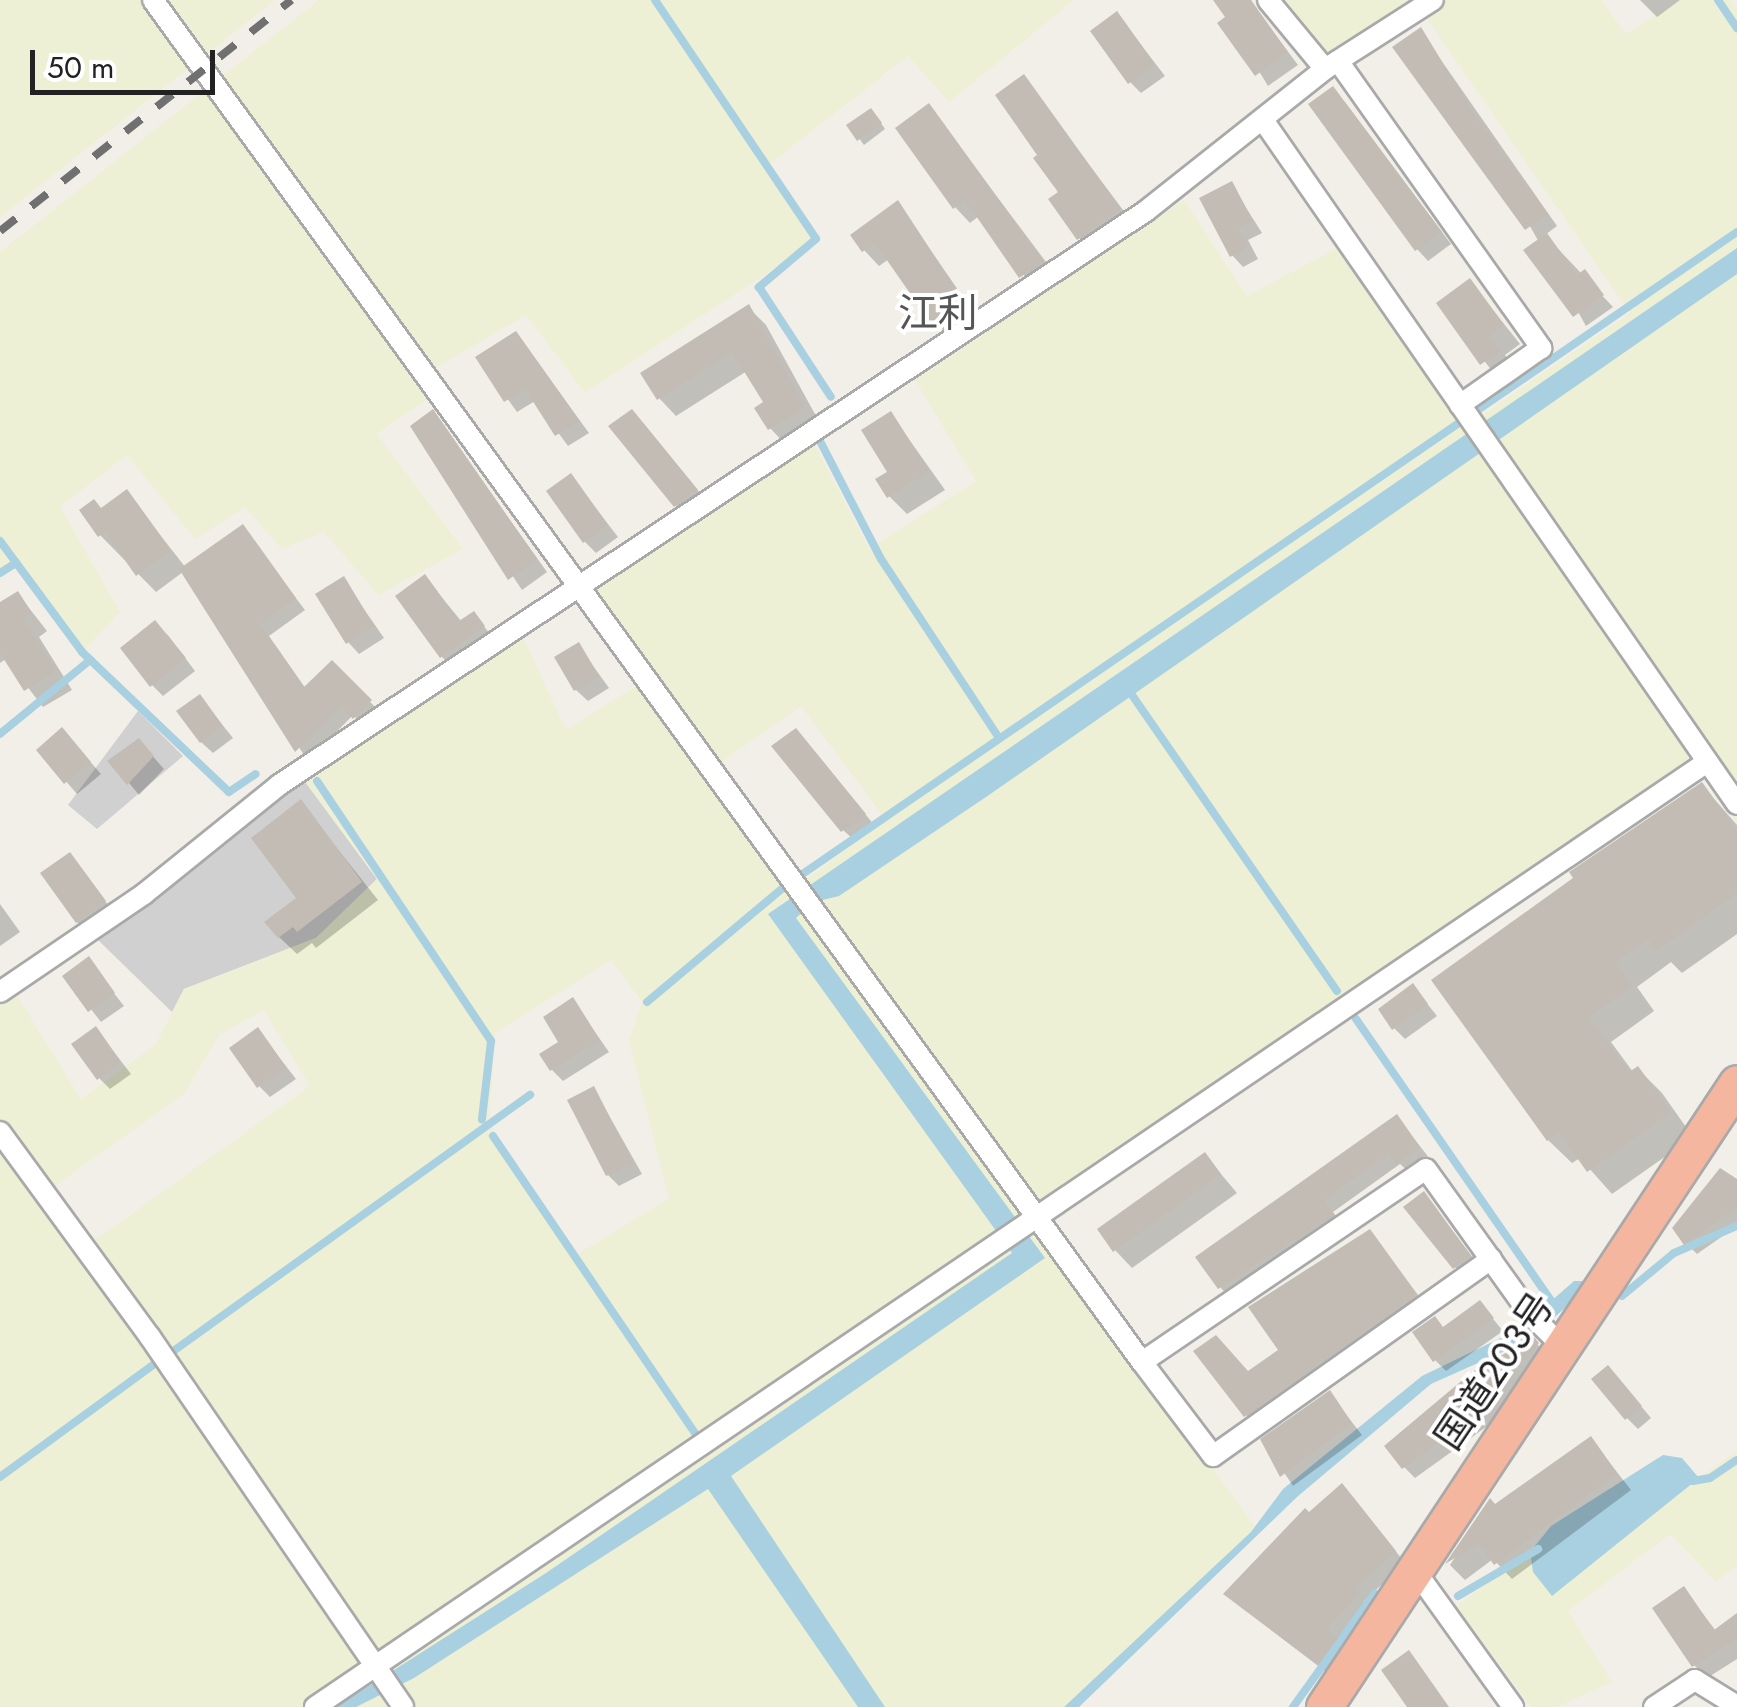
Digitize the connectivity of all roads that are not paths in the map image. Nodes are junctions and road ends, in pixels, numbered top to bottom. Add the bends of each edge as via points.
1 (154, 0) edge
2 (1268, 0) edge
3 (1433, 0) edge
4 (1331, 65) junction
5 (1263, 120) junction
6 (1460, 405) junction
7 (579, 587) junction
8 (1707, 762) junction
9 (1737, 804) edge
10 (0, 992) edge
11 (1737, 1083) edge
12 (0, 1132) edge
13 (1038, 1220) junction
14 (1491, 1259) junction
15 (1554, 1340) junction
16 (1142, 1362) junction
17 (1414, 1569) junction
18 (374, 1664) junction
19 (399, 1702) edge
20 (1737, 1706) edge
21 (314, 1707) edge
22 (1324, 1707) edge
23 (1514, 1707) edge
24 (1654, 1707) edge

1 - 7 street
2 - 4 street
3 - 4 street
4 - 5 street
4 - 6 street via 1541,348
5 - 6 street
5 - 7 street via 1146,212
6 - 8 street
7 - 10 street via 279,785 144,894
7 - 13 street
8 - 9 street
8 - 13 street
11 - 15 highway, 国道203号
12 - 18 street
13 - 16 street
13 - 18 street
14 - 15 street
14 - 16 street via 1426,1169
14 - 16 street via 1214,1456
15 - 17 highway, 国道203号
17 - 22 highway, 国道203号
17 - 23 street
18 - 19 street
18 - 21 street
20 - 24 street via 1695,1680

